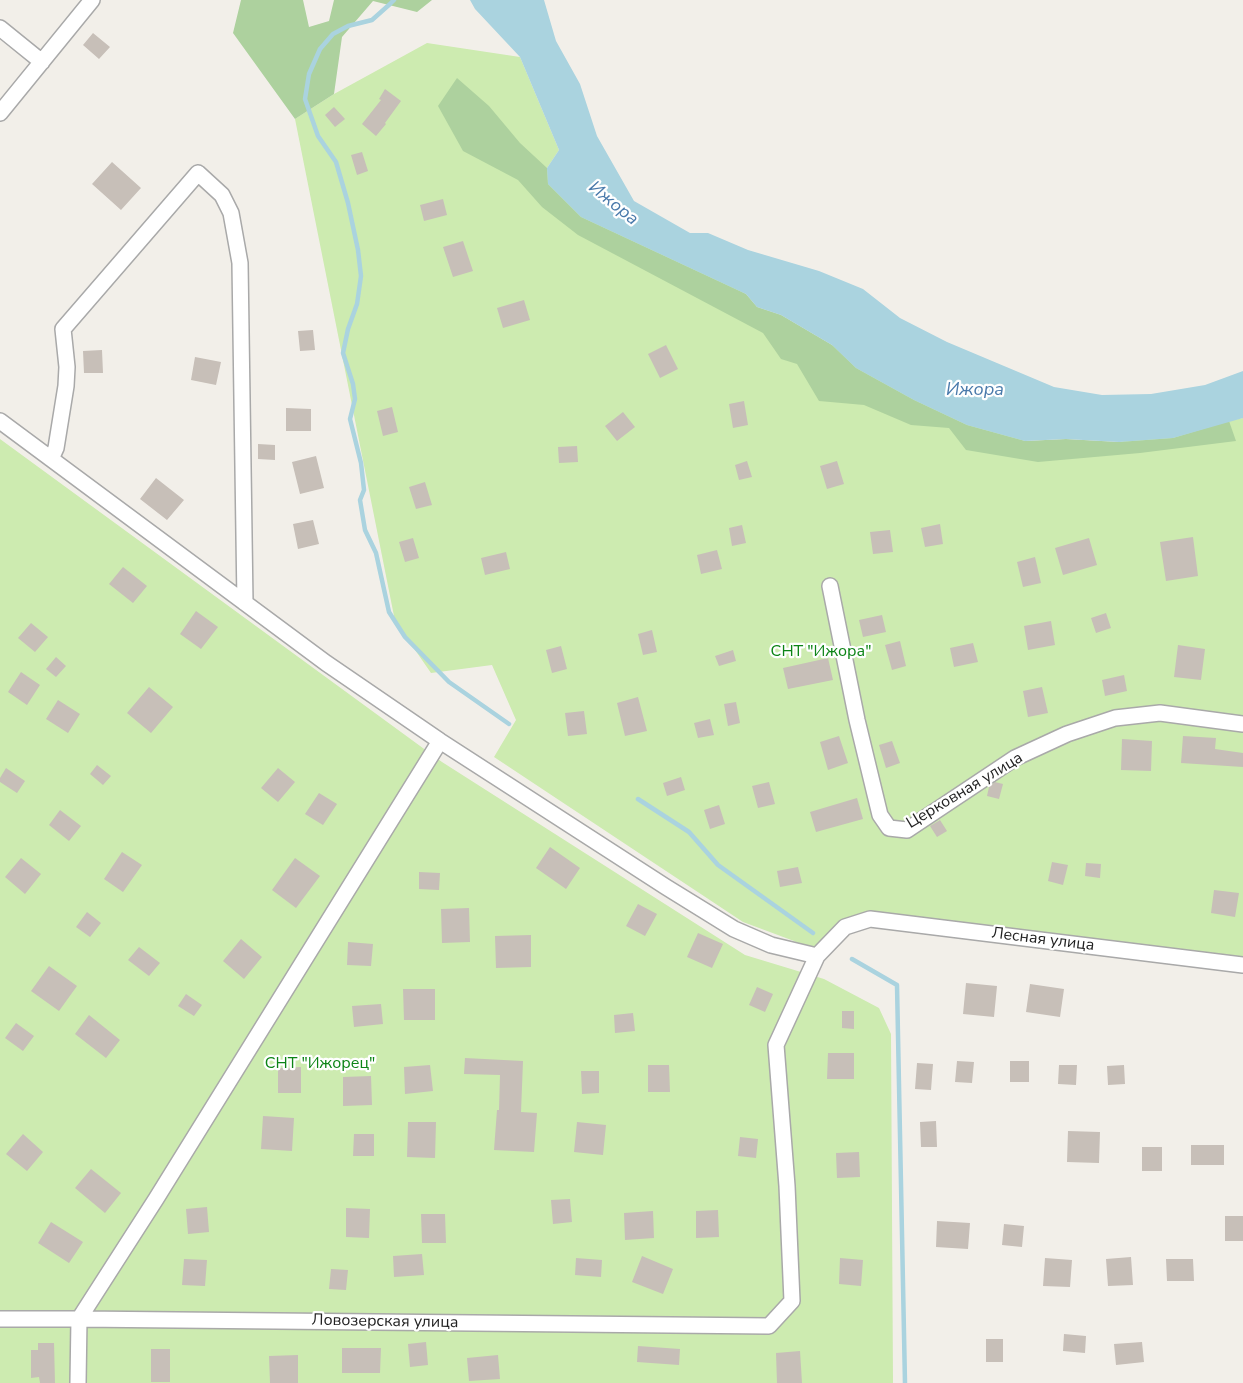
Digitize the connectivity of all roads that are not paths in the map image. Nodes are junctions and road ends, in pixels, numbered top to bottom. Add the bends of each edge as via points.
1 (92, 0) edge
2 (0, 28) edge
3 (42, 62) junction
4 (0, 113) edge
5 (0, 421) edge
6 (51, 458) junction
7 (830, 586) dead end
8 (245, 603) junction
9 (1243, 724) edge
10 (440, 741) junction
11 (817, 956) junction
12 (1243, 964) edge
13 (0, 1319) edge
14 (79, 1319) junction
15 (78, 1383) edge

1 - 3 street
2 - 3 street
3 - 4 street
5 - 6 street
6 - 8 street
6 - 8 street via 56,448 66,386 63,329 198,172 222,195 231,213 240,263
7 - 9 street, Церковная улица via 880,815 889,828 907,830 1015,758 1067,734 1115,718 1160,713
8 - 10 street
10 - 11 street via 734,930 771,945
10 - 14 street
11 - 12 street, Лесная улица via 845,927 870,919
11 - 14 street, Ловозерская улица via 776,1045 792,1301 769,1326
13 - 14 street, Ловозерская улица
14 - 15 street

